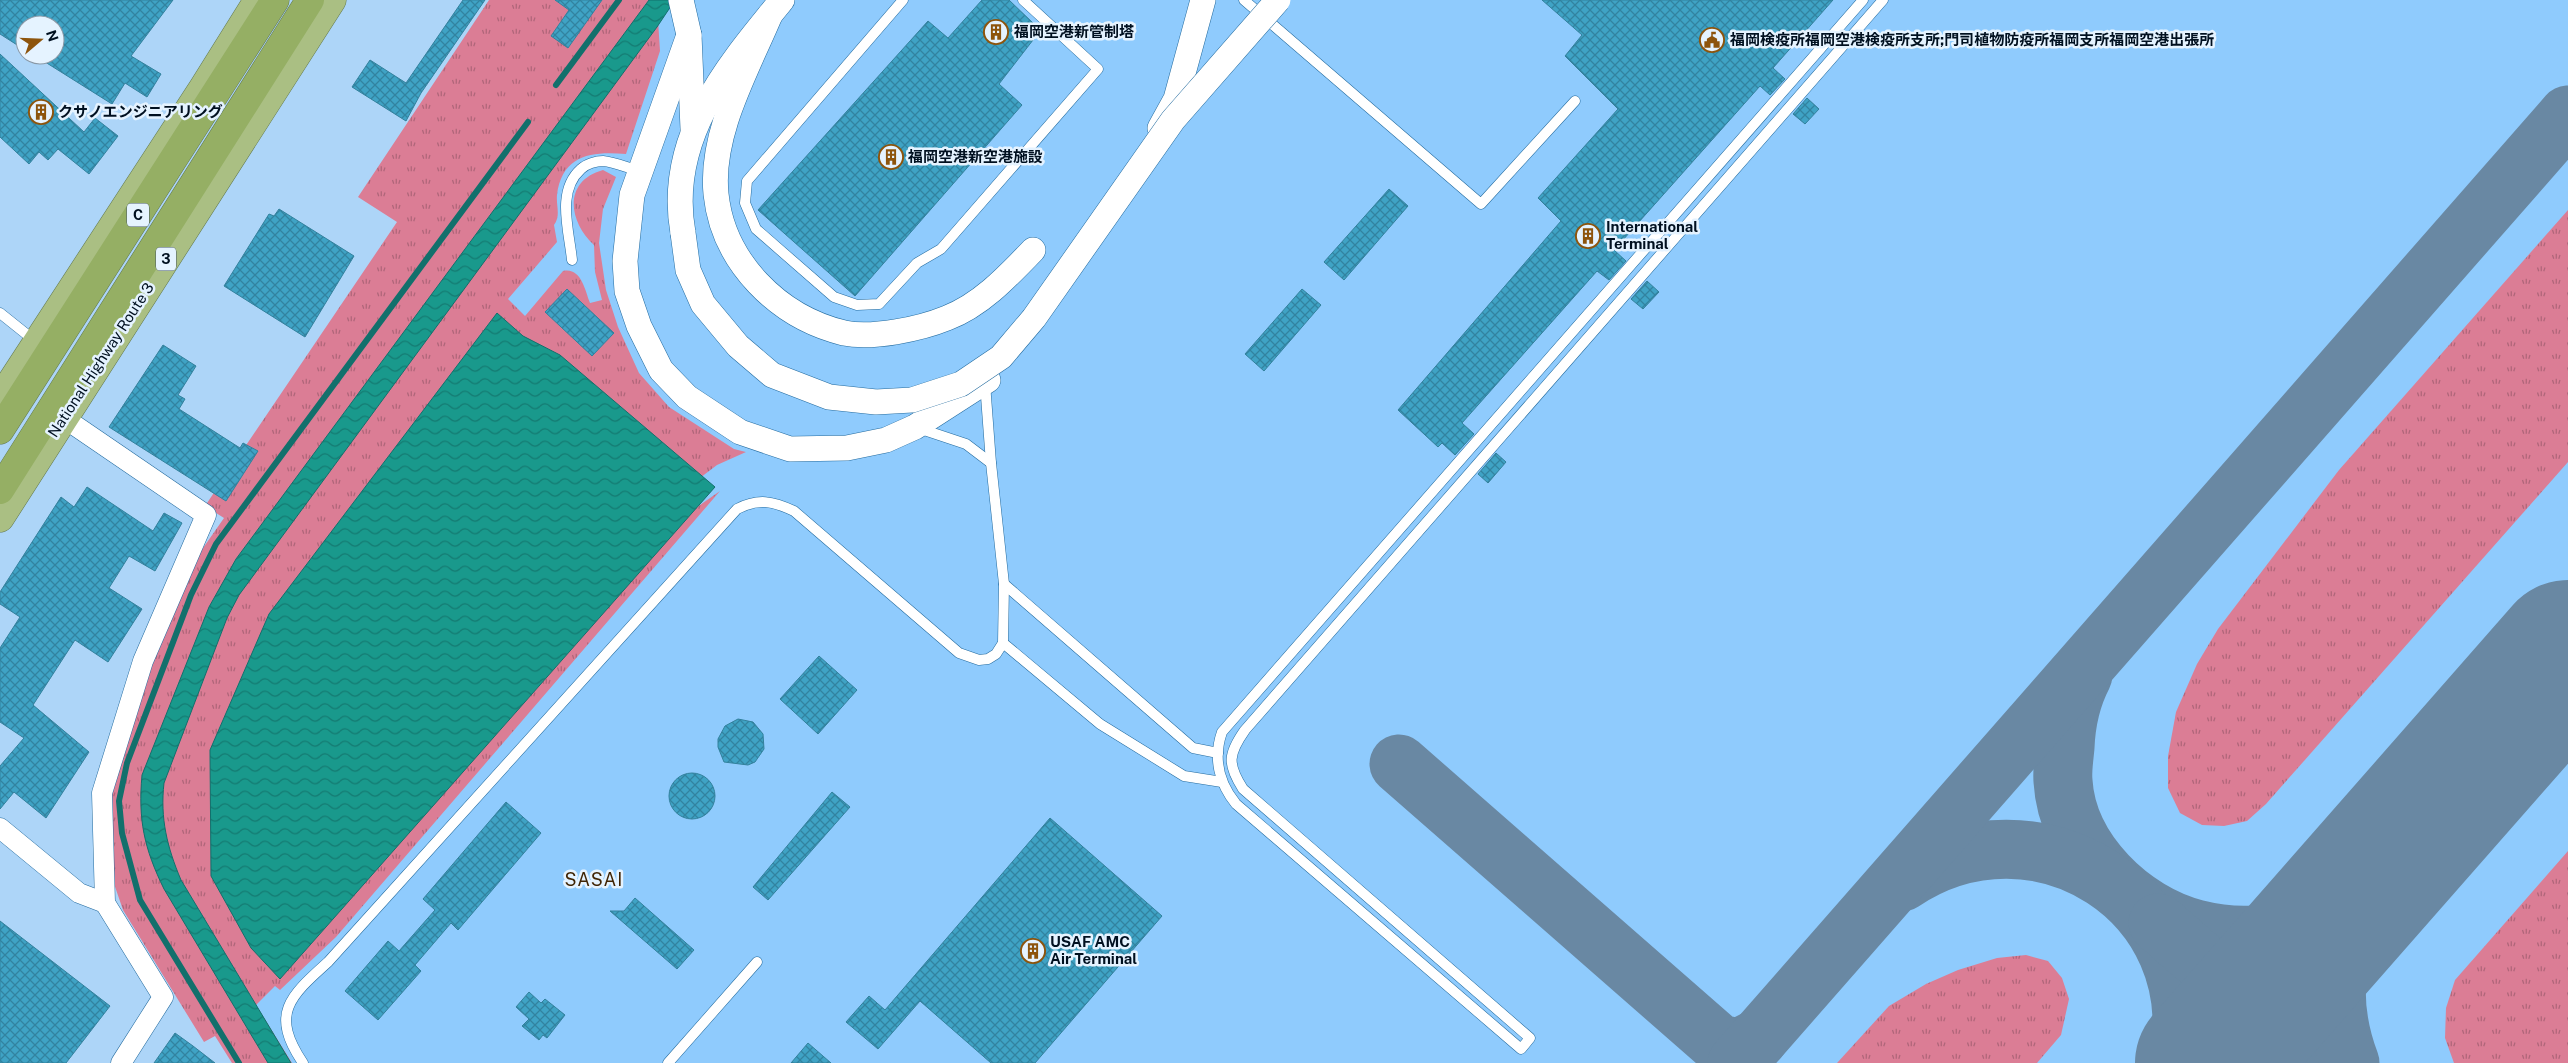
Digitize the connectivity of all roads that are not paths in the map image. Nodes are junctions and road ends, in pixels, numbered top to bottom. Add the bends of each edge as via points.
1 (258, 0) edge
2 (275, 0) edge
3 (310, 0) edge
4 (332, 0) edge
5 (681, 0) edge
6 (903, 0) edge
7 (1023, 0) edge
8 (1203, 0) edge
9 (1244, 0) edge
10 (1278, 0) edge
11 (1863, 0) edge
12 (1883, 0) edge
13 (776, 8) edge
14 (689, 35) junction
15 (1575, 101) dead end
16 (693, 129) junction
17 (641, 171) junction
18 (1033, 250) dead end
19 (572, 260) dead end
20 (0, 313) edge
21 (36, 342) junction
22 (986, 382) junction
23 (0, 399) edge
24 (64, 418) junction
25 (915, 427) junction
26 (0, 430) edge
27 (991, 462) junction
28 (0, 490) edge
29 (0, 518) edge
30 (1004, 584) junction
31 (1003, 643) junction
32 (1218, 753) junction
33 (1222, 782) junction
34 (0, 828) edge
35 (105, 903) junction
36 (757, 962) dead end
37 (121, 1063) edge
38 (304, 1063) edge
39 (668, 1063) edge

1 - 21 highway
2 - 26 highway, C
3 - 28 highway, C
4 - 24 highway, National Highway Route 3 / 3
5 - 14 street
6 - 7 lane via 747,181 745,203 756,229 834,297 857,304 878,304 917,263 941,249 1098,69
8 - 22 street via 1176,99 1166,120 1033,324
9 - 15 lane via 1481,204
10 - 16 street, bridge via 1173,120 1034,318 1001,358 961,384 912,400 876,402 829,397 772,376 738,346 702,304 688,270 678,207 684,159
11 - 32 lane via 1222,732
12 - 33 lane via 1251,723 1232,751 1231,765 1243,789 1530,1038 1521,1049 1236,804
13 - 16 street via 729,68
13 - 18 street via 726,117 718,154 716,194 725,232 744,267 770,297 803,317 844,333 883,333 917,328 949,318 977,302
14 - 16 street
14 - 17 street
17 - 19 lane via 601,161 585,165 577,173 565,197
17 - 25 street via 632,195 626,251 627,291 639,326 661,370 687,397 740,432 790,449 848,448 886,440
20 - 21 lane
21 - 23 highway
22 - 25 street
22 - 27 lane
24 - 29 highway, National Highway Route 3 / 3
24 - 35 street via 206,515 143,661 102,792
25 - 27 lane via 966,444
27 - 30 lane
30 - 31 lane
30 - 32 lane via 1194,748
31 - 33 lane via 1100,724 1184,776
31 - 38 lane via 988,659 979,660 959,653 794,511 765,501 738,509 328,962 300,986 288,1007 286,1018 292,1045
32 - 33 lane
34 - 35 street via 79,893
35 - 37 street via 163,997
36 - 39 lane

